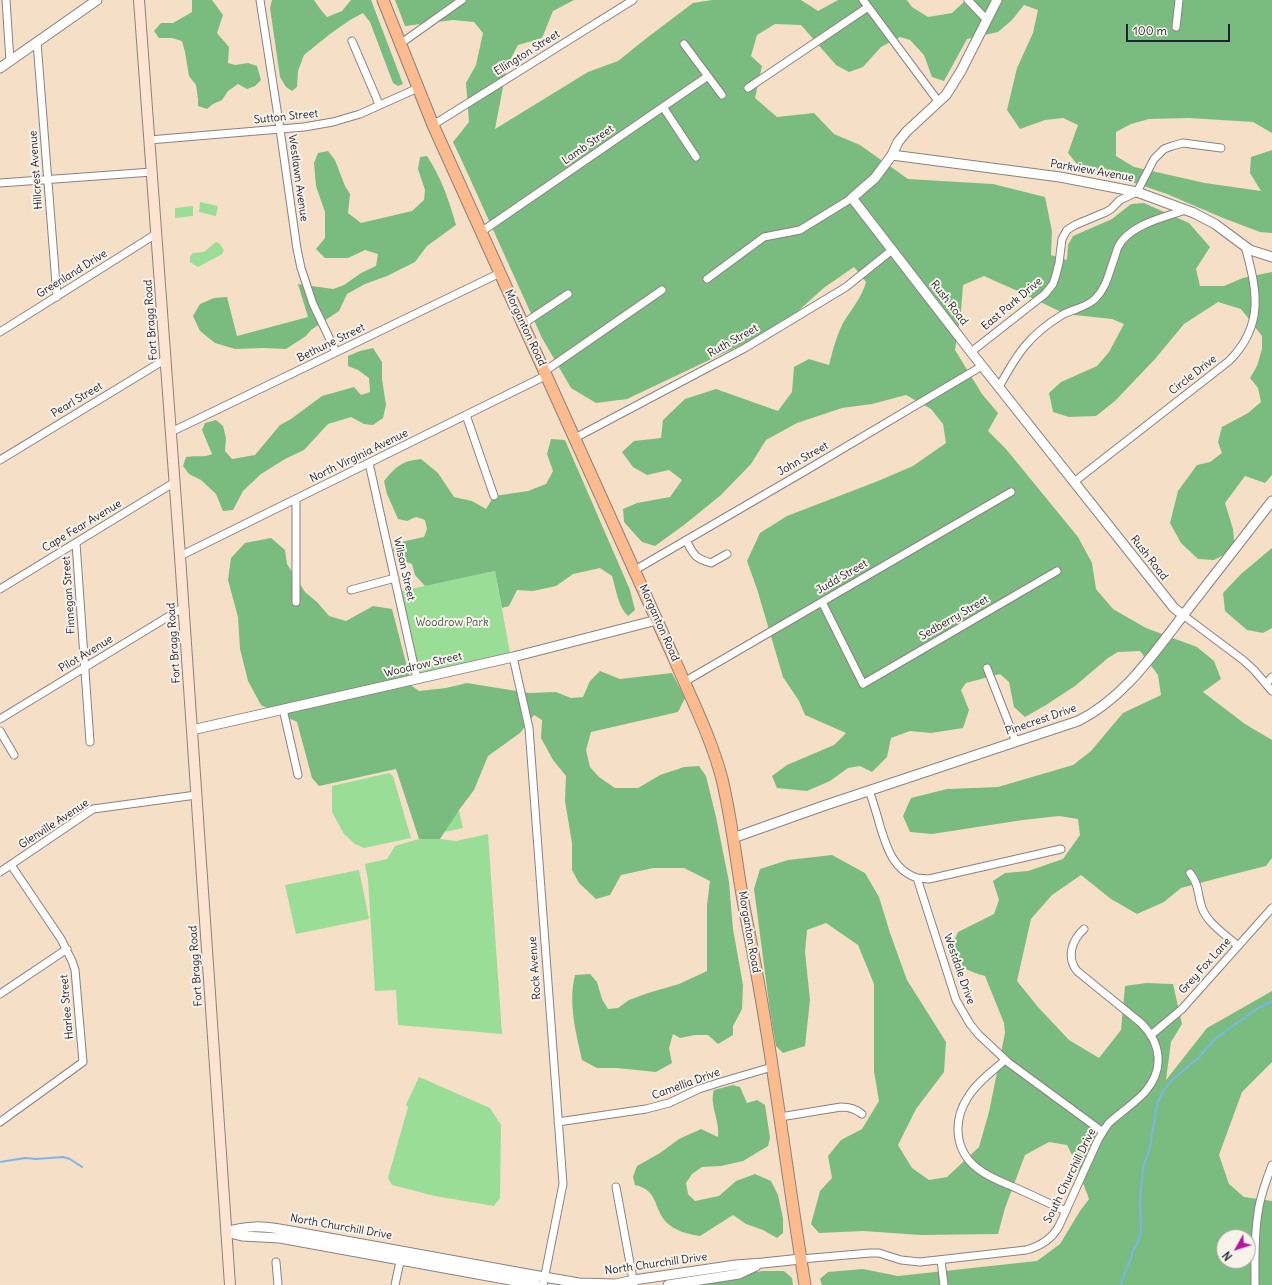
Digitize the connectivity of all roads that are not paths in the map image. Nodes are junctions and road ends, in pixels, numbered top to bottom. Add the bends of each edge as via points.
1 (6, 0) edge
2 (97, 0) edge
3 (139, 0) edge
4 (260, 0) edge
5 (383, 0) edge
6 (462, 0) edge
7 (633, 0) edge
8 (863, 0) edge
9 (968, 0) edge
10 (997, 0) edge
11 (1179, 0) edge
12 (868, 7) junction
13 (987, 20) junction
14 (1176, 27) dead end
15 (352, 41) dead end
16 (37, 42) junction
17 (400, 44) junction
18 (684, 44) dead end
19 (10, 61) junction
20 (0, 68) edge
21 (708, 76) junction
22 (418, 88) junction
23 (748, 88) dead end
24 (722, 95) dead end
25 (938, 101) junction
26 (379, 104) junction
27 (663, 107) junction
28 (433, 125) junction
29 (280, 129) junction
30 (149, 140) junction
31 (1221, 148) dead end
32 (892, 154) junction
33 (696, 157) dead end
34 (152, 172) junction
35 (48, 180) junction
36 (0, 183) edge
37 (1137, 192) junction
38 (852, 198) junction
39 (1186, 210) junction
40 (481, 232) junction
41 (156, 234) junction
42 (1245, 246) junction
43 (892, 250) junction
44 (1272, 257) edge
45 (500, 273) junction
46 (707, 279) dead end
47 (662, 290) dead end
48 (568, 294) dead end
49 (57, 297) junction
50 (523, 324) junction
51 (0, 332) edge
52 (336, 352) junction
53 (971, 352) junction
54 (166, 359) junction
55 (982, 366) junction
56 (546, 373) junction
57 (999, 387) junction
58 (466, 416) junction
59 (171, 432) junction
60 (575, 438) junction
61 (0, 460) edge
62 (369, 463) junction
63 (175, 482) junction
64 (1074, 482) junction
65 (1011, 492) dead end
66 (494, 496) dead end
67 (296, 499) junction
68 (1272, 501) edge
69 (686, 540) junction
70 (76, 543) junction
71 (727, 554) dead end
72 (180, 556) junction
73 (635, 570) junction
74 (1057, 571) dead end
75 (395, 578) junction
76 (0, 589) edge
77 (351, 590) dead end
78 (296, 602) dead end
79 (822, 602) junction
80 (184, 607) junction
81 (1183, 615) junction
82 (658, 620) junction
83 (513, 657) junction
84 (85, 667) junction
85 (987, 668) dead end
86 (1272, 677) edge
87 (417, 679) junction
88 (684, 682) junction
89 (1266, 684) junction
90 (1272, 691) edge
91 (283, 709) junction
92 (0, 719) edge
93 (192, 730) junction
94 (0, 731) edge
95 (90, 742) dead end
96 (1016, 742) junction
97 (14, 755) dead end
98 (298, 775) dead end
99 (870, 790) junction
100 (196, 795) junction
101 (733, 838) junction
102 (1061, 849) dead end
103 (11, 865) junction
104 (0, 872) edge
105 (1190, 873) dead end
106 (916, 878) junction
107 (1272, 908) edge
108 (1084, 929) dead end
109 (1238, 946) junction
110 (67, 949) junction
111 (0, 994) edge
112 (1151, 1035) junction
113 (1005, 1060) junction
114 (772, 1067) junction
115 (862, 1114) dead end
116 (780, 1117) junction
117 (0, 1122) edge
118 (558, 1122) junction
119 (1103, 1132) junction
120 (1272, 1165) edge
121 (616, 1187) dead end
122 (1066, 1211) junction
123 (226, 1232) junction
124 (401, 1255) junction
125 (801, 1259) junction
126 (941, 1260) junction
127 (276, 1262) dead end
128 (764, 1264) junction
129 (543, 1281) edge
130 (634, 1283) edge
131 (230, 1285) edge
132 (278, 1285) edge
133 (395, 1285) edge
134 (537, 1285) edge
135 (668, 1285) edge
136 (805, 1285) edge
137 (944, 1285) edge
138 (1255, 1285) edge

1 - 19 street
2 - 16 street
3 - 30 main road, Fort Bragg Road
4 - 29 street, Westlawn Avenue
5 - 17 main road, Morganton Road
6 - 17 street
7 - 28 street, Ellington Street
8 - 12 street
9 - 13 street
10 - 13 street
11 - 14 street
12 - 23 street
12 - 25 street
13 - 25 street via 961,71 946,95
15 - 26 street
16 - 19 street
16 - 35 street, Hillcrest Avenue
17 - 22 main road, Morganton Road
18 - 21 street
19 - 20 street
21 - 24 street
21 - 27 street, Lamb Street
22 - 26 street, Sutton Street
22 - 28 main road, Morganton Road
25 - 32 street via 907,131
26 - 29 street, Sutton Street via 360,114 333,122
27 - 33 street
27 - 40 street, Lamb Street
28 - 40 main road, Morganton Road
29 - 30 street, Sutton Street
29 - 52 street, Westlawn Avenue via 301,268 313,304
30 - 34 main road, Fort Bragg Road
31 - 37 street via 1183,143 1164,150 1154,159
32 - 37 street, Parkview Avenue via 1060,177
32 - 38 street via 875,178
34 - 35 street
34 - 41 main road, Fort Bragg Road
35 - 36 street
35 - 49 street, Hillcrest Avenue
37 - 39 street, Parkview Avenue
37 - 53 street, East Park Drive via 1120,200 1106,212 1067,230 1062,239 1053,284 1045,294
38 - 43 street, Rush Road
38 - 46 street via 800,230 764,237
39 - 42 street, Parkview Avenue via 1215,224
39 - 57 street via 1160,218 1131,232 1119,247 1101,293 1082,307 1048,324 1034,336 1021,350
40 - 45 main road, Morganton Road
41 - 49 street, Greenland Drive
41 - 54 main road, Fort Bragg Road
42 - 44 street, Parkview Avenue
42 - 64 street, Circle Drive via 1256,302 1253,321 1241,347 1229,361
43 - 53 street, Rush Road
43 - 60 street, Ruth Street via 846,287 745,348
45 - 50 main road, Morganton Road
45 - 52 street, Bethune Street
47 - 56 street, North Virginia Avenue
48 - 50 street
49 - 51 street, Greenland Drive
50 - 56 main road, Morganton Road
52 - 59 street, Bethune Street
53 - 55 street, Rush Road
54 - 59 main road, Fort Bragg Road
54 - 61 street, Pearl Street
55 - 57 street, Rush Road
55 - 69 street, John Street
56 - 58 street, North Virginia Avenue
56 - 60 main road, Morganton Road
57 - 64 street, Rush Road
58 - 62 street, North Virginia Avenue
58 - 66 street
59 - 63 main road, Fort Bragg Road
60 - 73 main road, Morganton Road
62 - 67 street, North Virginia Avenue
62 - 75 street, Wilson Street
63 - 70 street, Cape Fear Avenue
63 - 72 main road, Fort Bragg Road
64 - 81 street, Rush Road via 1174,608
65 - 79 street, Judd Street
67 - 72 street, North Virginia Avenue
67 - 78 street
68 - 81 street, Pinecrest Drive
69 - 71 street via 699,560 711,564
69 - 73 street, John Street
70 - 76 street, Cape Fear Avenue
70 - 84 street, Finnegan Street
72 - 80 main road, Fort Bragg Road
73 - 82 main road, Morganton Road
74 - 79 street, Sedberry Street via 863,684
75 - 77 street
75 - 87 street, Wilson Street
79 - 88 street, Judd Street
80 - 84 street, Pilot Avenue
80 - 93 main road, Fort Bragg Road
81 - 89 street via 1243,660
81 - 96 street, Pinecrest Drive via 1133,678 1096,710 1078,721
82 - 83 street, Woodrow Street
82 - 88 main road, Morganton Road
83 - 87 street, Woodrow Street
83 - 118 street, Rock Avenue via 530,728
84 - 92 street, Pilot Avenue
84 - 95 street, Finnegan Street
85 - 96 street
86 - 89 street
87 - 91 street, Woodrow Street
88 - 101 main road, Morganton Road via 722,779
89 - 90 street
91 - 93 street, Woodrow Street
91 - 98 street
93 - 100 main road, Fort Bragg Road
94 - 97 street
96 - 99 street, Pinecrest Drive
99 - 101 street, Pinecrest Drive
99 - 106 street via 887,850 901,868
100 - 103 street, Glenville Avenue via 93,809
100 - 123 main road, Fort Bragg Road
101 - 114 main road, Morganton Road
102 - 106 street via 929,879
103 - 104 street, Glenville Avenue
103 - 110 street, Harlee Street
105 - 109 street via 1197,884 1202,908 1207,917
106 - 113 street, Westdale Drive via 956,1000 979,1035
107 - 109 street, Grey Fox Lane
108 - 112 street, South Churchill Drive via 1073,944 1071,958 1074,967 1141,1023
109 - 112 street, Grey Fox Lane via 1182,1009
110 - 111 street
110 - 117 street, Harlee Street via 75,970 83,1062
112 - 119 street, South Churchill Drive via 1158,1052 1155,1076 1144,1092
113 - 119 street, Westdale Drive
113 - 122 street via 975,1088 964,1103 958,1121 960,1144 970,1161 984,1173
114 - 116 main road, Morganton Road
114 - 118 street, Camellia Drive via 699,1089 660,1106
115 - 116 street via 854,1108 841,1107
116 - 125 main road, Morganton Road
118 - 129 street, Rock Avenue via 563,1184
119 - 122 street, South Churchill Drive
120 - 138 street via 1258,1213
121 - 130 street
122 - 126 street, South Churchill Drive via 1051,1237 1035,1247
123 - 124 street, North Churchill Drive
123 - 131 main road, Fort Bragg Road
124 - 129 street, North Churchill Drive
124 - 133 street
124 - 134 street, North Churchill Drive
125 - 126 street, South Churchill Drive via 879,1253 910,1262
125 - 128 street, North Churchill Drive
125 - 136 main road, Morganton Road
126 - 137 street
127 - 132 street
128 - 130 street, North Churchill Drive via 736,1265
128 - 135 street, North Churchill Drive via 739,1274
129 - 130 street, North Churchill Drive

